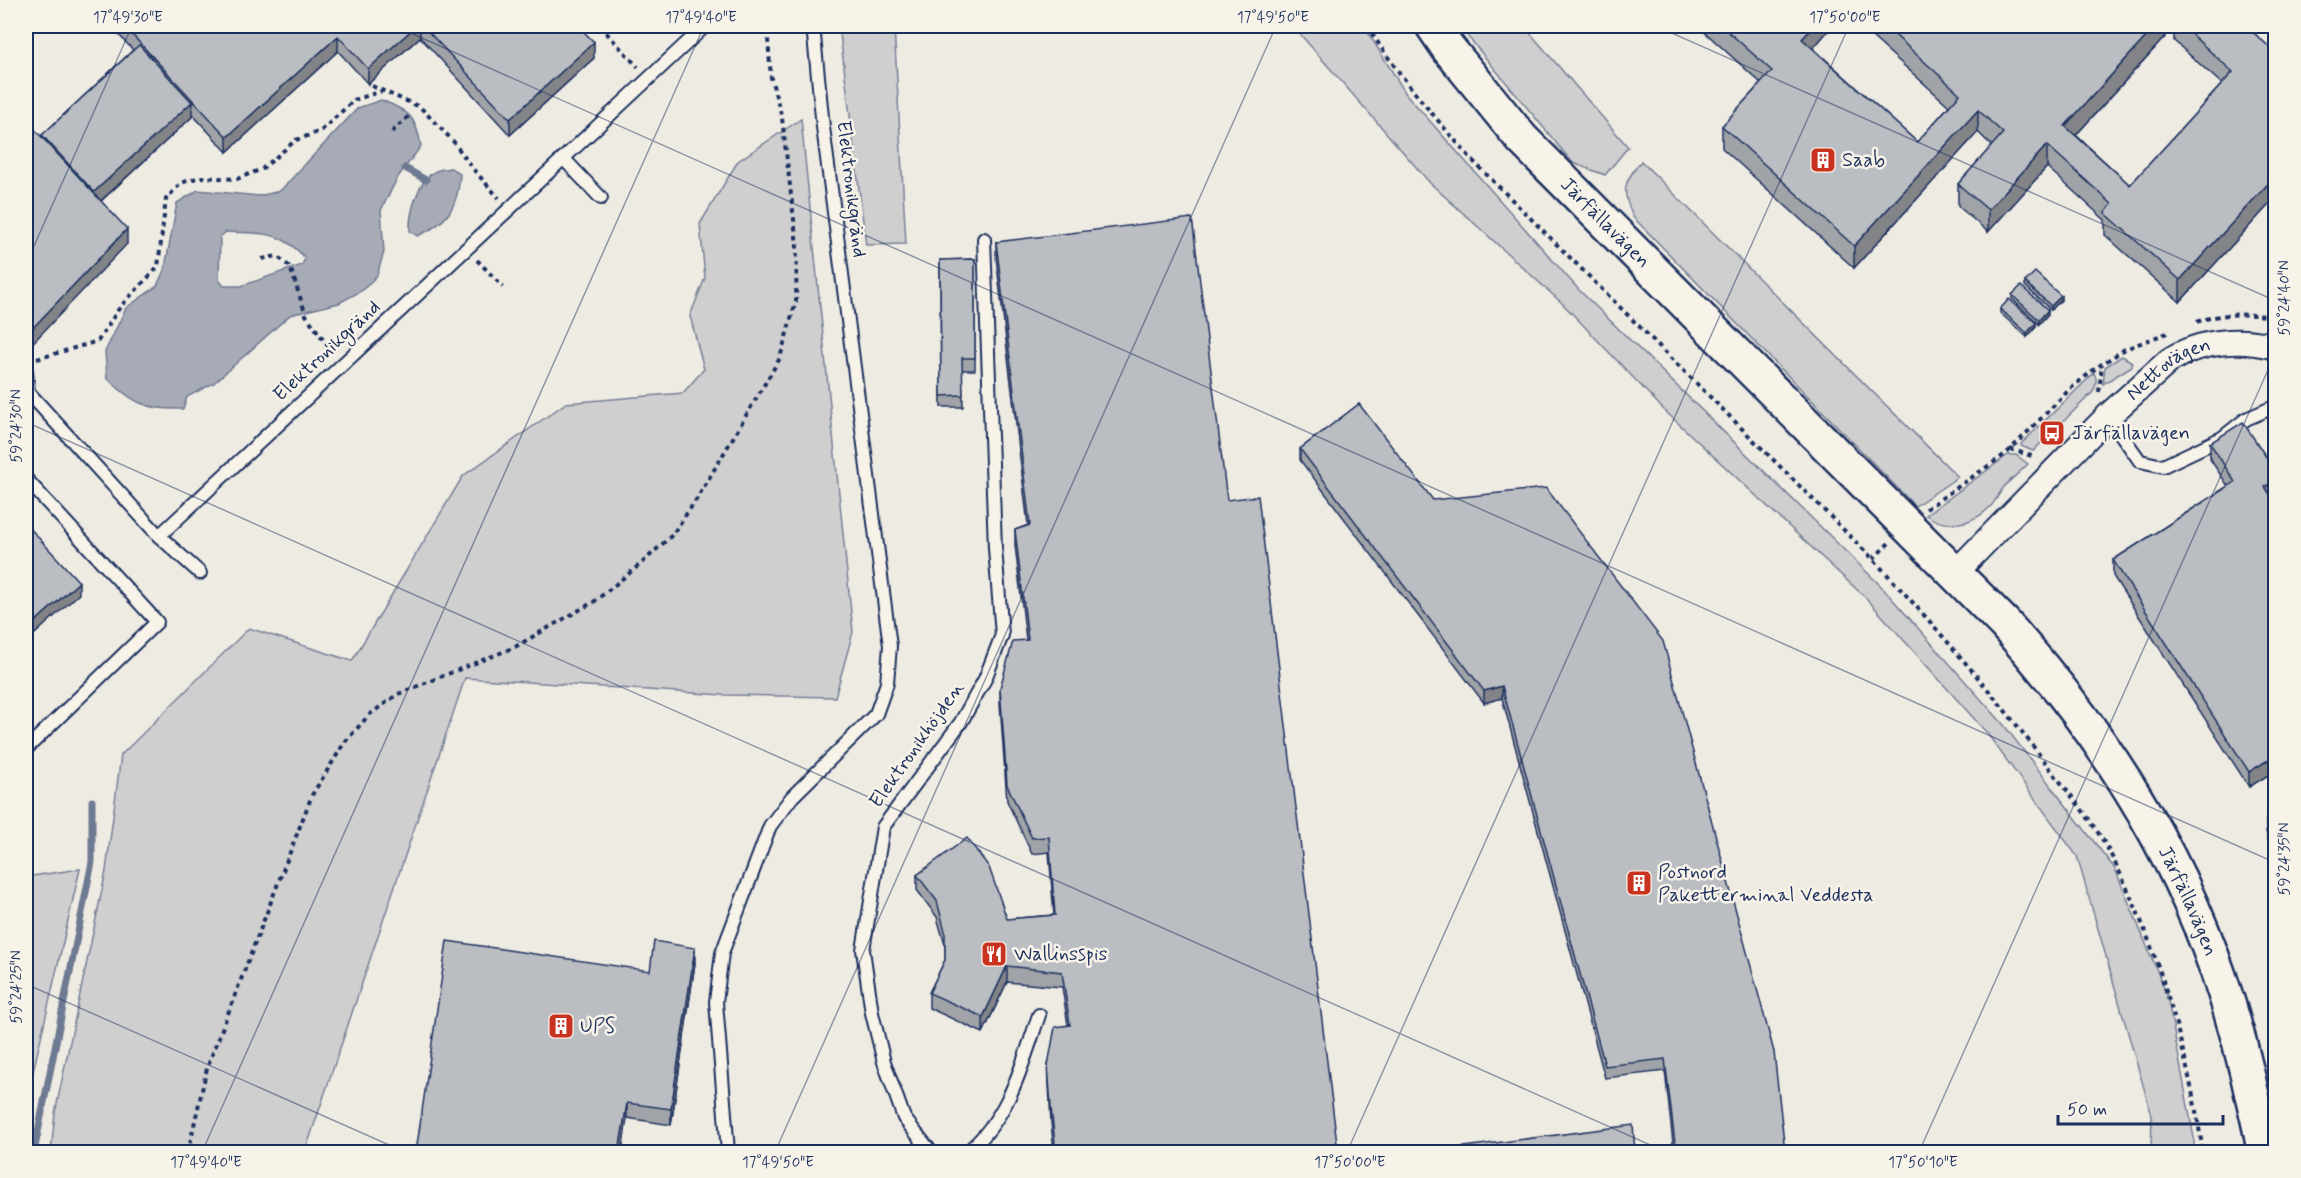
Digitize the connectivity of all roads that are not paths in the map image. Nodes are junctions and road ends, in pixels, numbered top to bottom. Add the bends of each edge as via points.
1 (705, 26) edge
2 (813, 26) edge
3 (1433, 26) edge
4 (563, 158) junction
5 (601, 198) dead end
6 (984, 239) dead end
7 (2276, 347) edge
8 (26, 370) edge
9 (2099, 408) junction
10 (2269, 409) dead end
11 (26, 479) edge
12 (159, 536) junction
13 (200, 573) dead end
14 (1955, 573) junction
15 (26, 749) edge
16 (1039, 1015) dead end
17 (728, 1152) edge
18 (931, 1152) edge
19 (967, 1152) edge
20 (2264, 1152) edge

1 - 4 lane, Elektronikgränd
2 - 17 lane, Elektronikgränd via 890,646 886,683 876,714 792,796 770,826 722,953 716,1002
3 - 14 street, Järfällavägen via 1521,139
4 - 5 lane
4 - 12 lane, Elektronikgränd
6 - 18 lane, Elektronikhöjden via 995,548 1002,635 985,679 961,722 883,827 863,950 884,1062 904,1118
7 - 9 street, Nettovägen via 2217,343 2180,354
8 - 12 lane via 28,392
9 - 10 lane via 2140,460 2163,466 2222,438 2246,418
9 - 14 street, Nettovägen
11 - 15 lane via 157,622
12 - 13 lane
14 - 20 street, Järfällavägen via 2045,668 2100,741 2163,842 2216,962 2238,1035
16 - 19 lane via 1013,1093 982,1140

